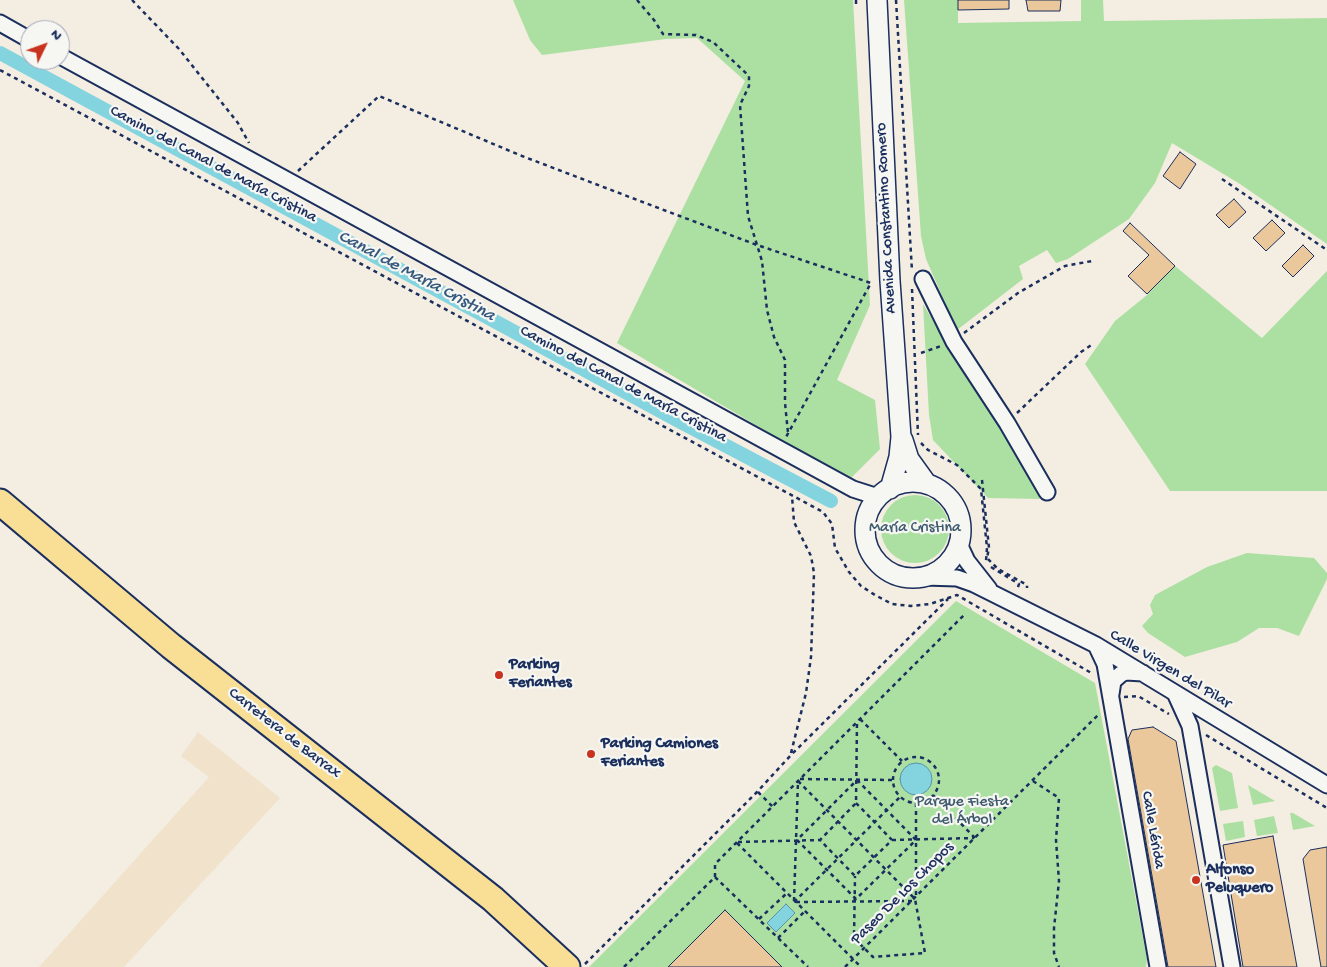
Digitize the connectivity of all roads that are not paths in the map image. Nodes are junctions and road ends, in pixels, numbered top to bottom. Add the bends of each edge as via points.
1 (877, 0) edge
2 (0, 23) edge
3 (20, 34) edge
4 (70, 61) edge
5 (923, 279) dead end
6 (901, 437) junction
7 (927, 484) junction
8 (1047, 492) dead end
9 (884, 493) junction
10 (0, 502) edge
11 (959, 544) junction
12 (924, 577) junction
13 (992, 592) junction
14 (1096, 645) junction
15 (1146, 674) junction
16 (1173, 691) junction
17 (1107, 704) junction
18 (1216, 718) junction
19 (1190, 726) junction
20 (1327, 784) edge
21 (567, 967) edge
22 (1158, 967) edge
23 (1232, 967) edge

1 - 6 street, Avenida Constantino Romero
2 - 3 street
4 - 9 street, Camino del Canal de María Cristina via 854,489
5 - 8 street via 954,342
6 - 7 street, Avenida Constantino Romero via 909,459
6 - 9 street, Avenida Constantino Romero via 899,457
7 - 9 street via 908,482
7 - 11 street via 947,496 956,508 961,523
9 - 12 street via 870,510 866,524 866,540 872,554 894,574
10 - 21 highway, Carretera de Barrax via 171,646 494,899
11 - 12 street via 944,567
11 - 13 street, Calle Virgen del Pilar via 967,561
12 - 13 street, Calle Virgen del Pilar via 957,578
13 - 14 street, Calle Virgen del Pilar
14 - 15 street, Calle Virgen del Pilar
14 - 17 street, Calle Lérida via 1105,664
15 - 16 street, Calle Virgen del Pilar
15 - 17 street via 1121,674 1112,681
16 - 18 street, Calle Virgen del Pilar
16 - 19 street
17 - 22 street, Calle Lérida
18 - 19 street via 1197,720
18 - 20 street, Calle Virgen del Pilar
19 - 23 street

